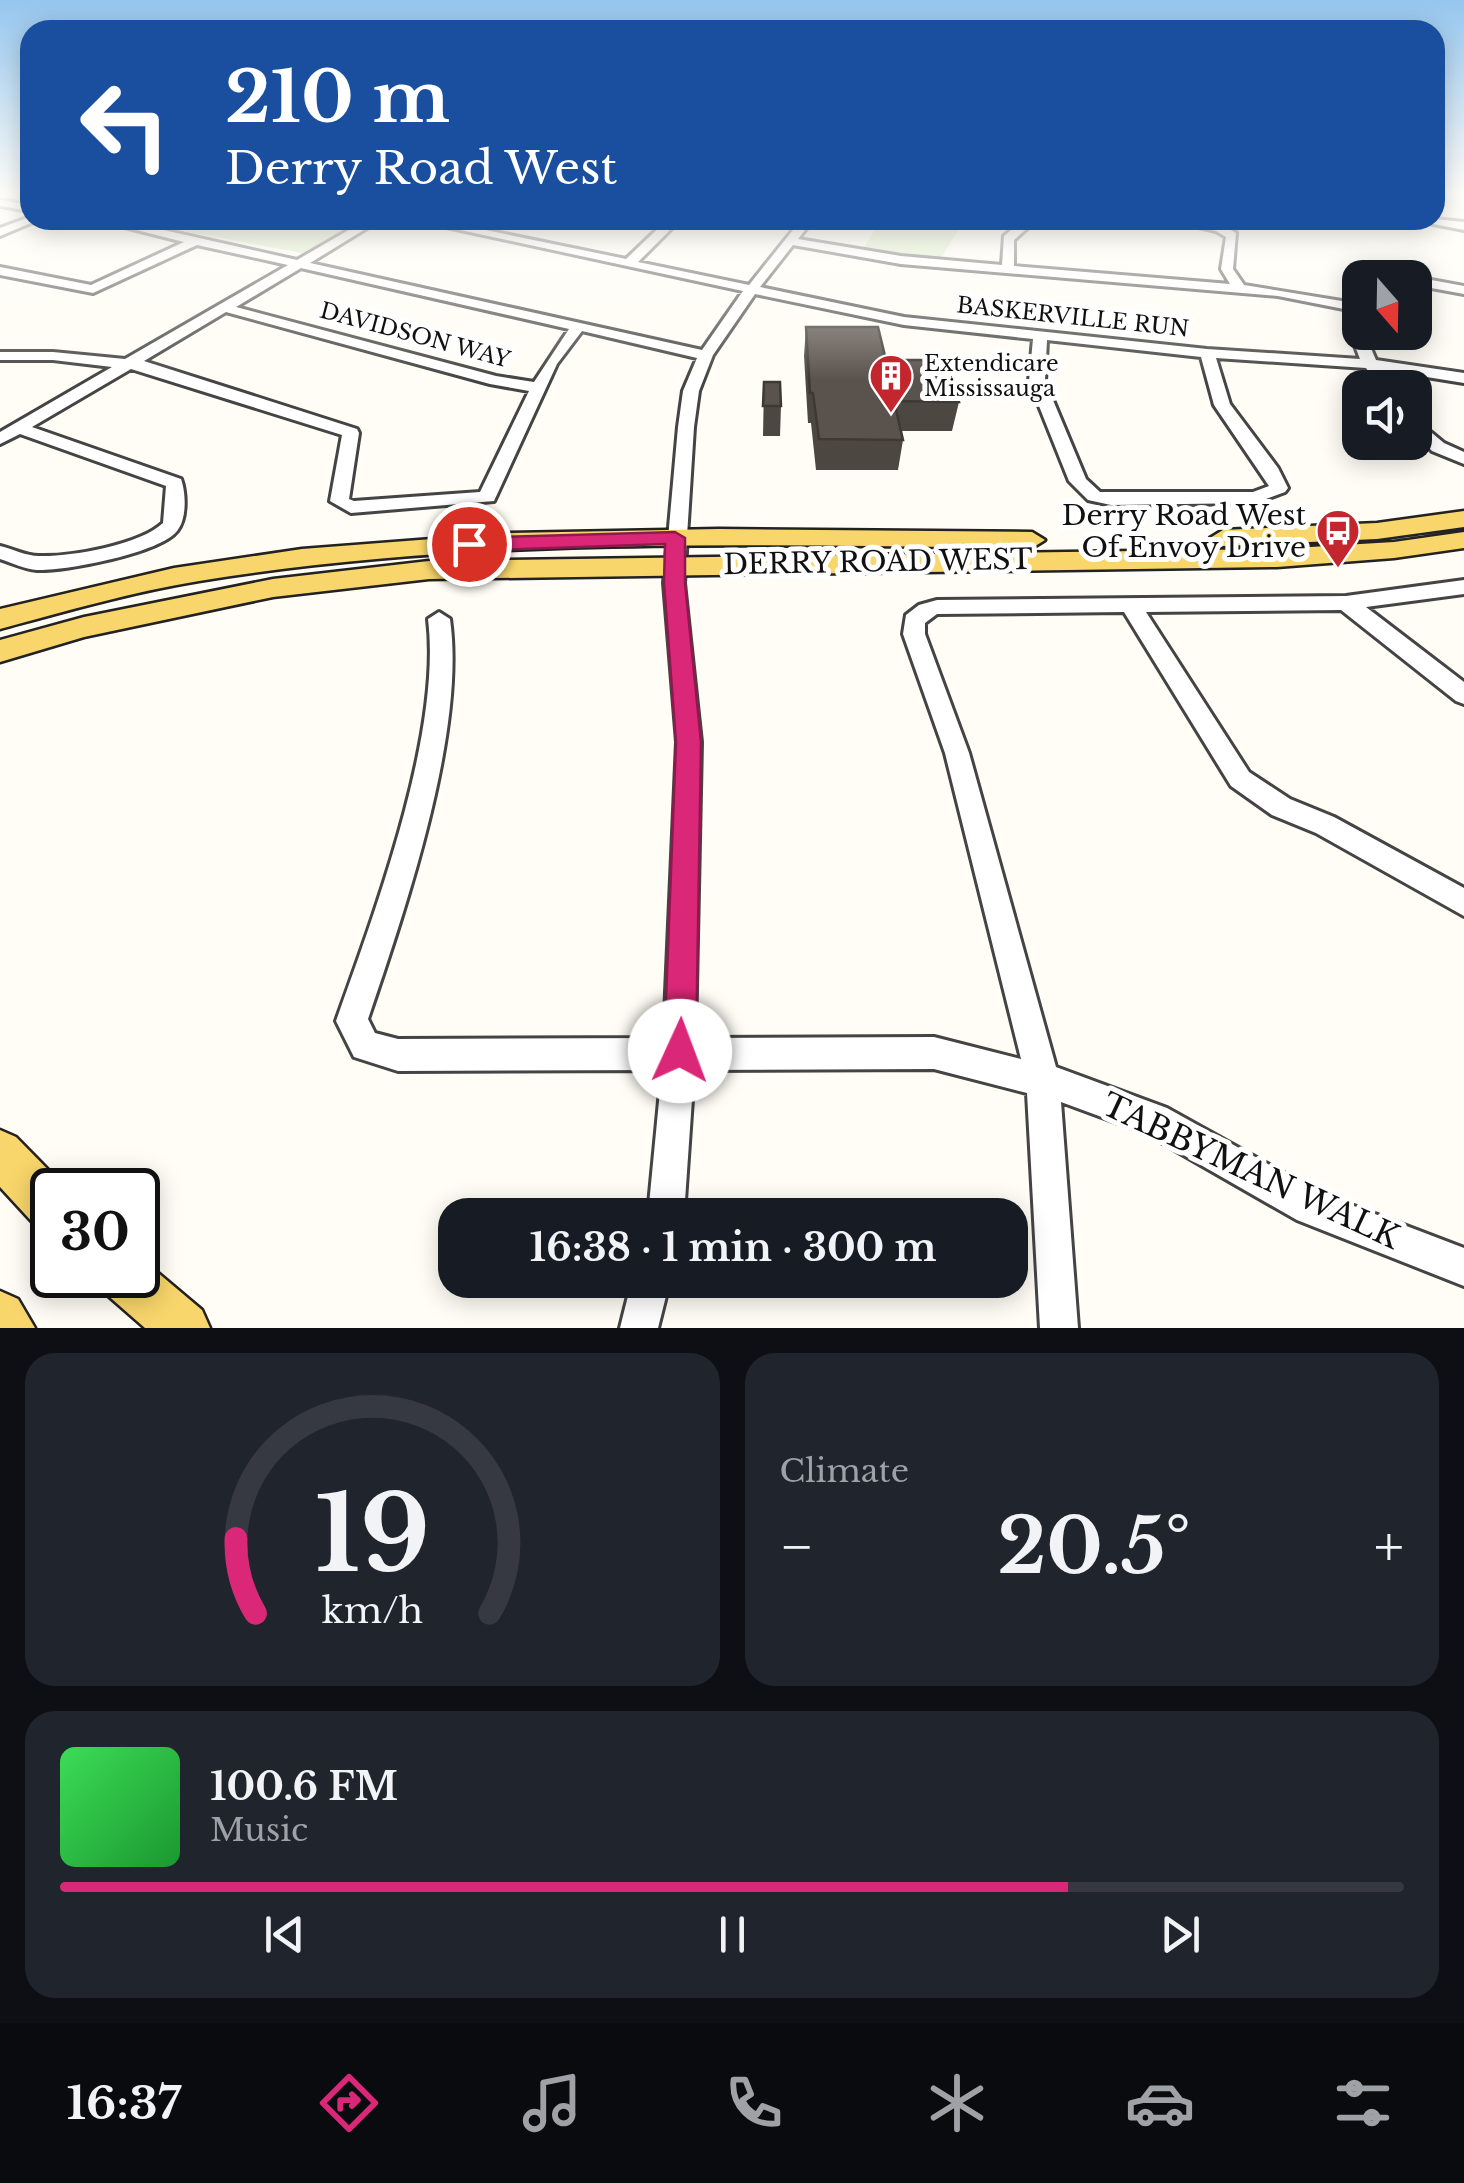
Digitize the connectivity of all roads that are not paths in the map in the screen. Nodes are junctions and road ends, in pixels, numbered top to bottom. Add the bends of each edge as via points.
1 (163, 256) edge
2 (275, 256) edge
3 (314, 256) edge
4 (596, 256) edge
5 (637, 256) edge
6 (779, 256) edge
7 (877, 256) edge
8 (1008, 256) edge
9 (1229, 256) edge
10 (304, 262) junction
11 (630, 263) junction
12 (0, 271) edge
13 (1008, 271) junction
14 (1432, 284) edge
15 (753, 289) junction
16 (1240, 289) junction
17 (1464, 290) edge
18 (1342, 307) edge
19 (224, 308) junction
20 (579, 325) junction
21 (1040, 338) junction
22 (1364, 350) edge
23 (1207, 353) junction
24 (706, 355) junction
25 (0, 356) edge
26 (128, 364) junction
27 (1372, 364) junction
28 (1376, 370) edge
29 (1464, 378) edge
30 (537, 387) junction
31 (19, 428) junction
32 (0, 439) edge
33 (1432, 441) edge
34 (1464, 459) edge
35 (1464, 518) edge
36 (1464, 540) edge
37 (675, 551) junction
38 (0, 552) edge
39 (1464, 587) edge
40 (1346, 602) junction
41 (1131, 606) junction
42 (0, 619) edge
43 (439, 619) dead end
44 (0, 651) edge
45 (1464, 696) edge
46 (1464, 903) edge
47 (680, 1051) junction
48 (1043, 1080) junction
49 (0, 1153) edge
50 (30, 1185) edge
51 (667, 1198) edge
52 (1464, 1267) edge
53 (149, 1298) edge
54 (646, 1298) edge
55 (0, 1318) edge
56 (9, 1328) edge
57 (184, 1328) edge
58 (639, 1328) edge
59 (1059, 1328) edge

1 - 12 street via 93,289
2 - 10 street
3 - 10 street
4 - 11 street, BASKERVILLE RUN
5 - 11 street
6 - 15 street
7 - 13 street
8 - 13 street
9 - 16 street via 1227,269
10 - 19 street
10 - 20 street
11 - 15 street, BASKERVILLE RUN
13 - 16 street
14 - 17 street
15 - 21 street, BASKERVILLE RUN via 904,321
15 - 24 street
16 - 18 street
19 - 26 street
19 - 30 street, DAVIDSON WAY
20 - 24 street
20 - 30 street
21 - 23 street, BASKERVILLE RUN
21 - 23 street via 1038,382 1078,481 1094,496 1256,498 1275,492 1272,472 1222,405
22 - 27 street
23 - 27 street, BASKERVILLE RUN
24 - 37 street via 691,390
25 - 26 street
26 - 30 street via 350,434 339,501 352,507 486,498
26 - 31 street
27 - 28 street
27 - 29 street, BASKERVILLE RUN
31 - 32 street
31 - 38 street via 175,482 172,525 148,542 54,562
33 - 34 street
35 - 37 main road, DERRY ROAD WEST via 1260,538
36 - 37 main road, DERRY ROAD WEST via 1277,558
37 - 42 main road, DERRY ROAD WEST via 500,542 300,558 112,590
37 - 44 main road, DERRY ROAD WEST via 349,577 179,606
37 - 47 street via 689,742
39 - 40 street
40 - 41 street
40 - 45 street
41 - 46 street via 1240,779
41 - 48 street via 937,608 914,620 957,752
43 - 47 street, TABBYMAN WALK via 445,641 429,758 352,1021 357,1034 365,1046 398,1054
47 - 48 street, TABBYMAN WALK via 934,1053
47 - 51 street
48 - 52 street, TABBYMAN WALK via 1155,1120 1310,1207
48 - 59 street
49 - 50 main road
53 - 57 main road
54 - 58 street
55 - 56 main road

